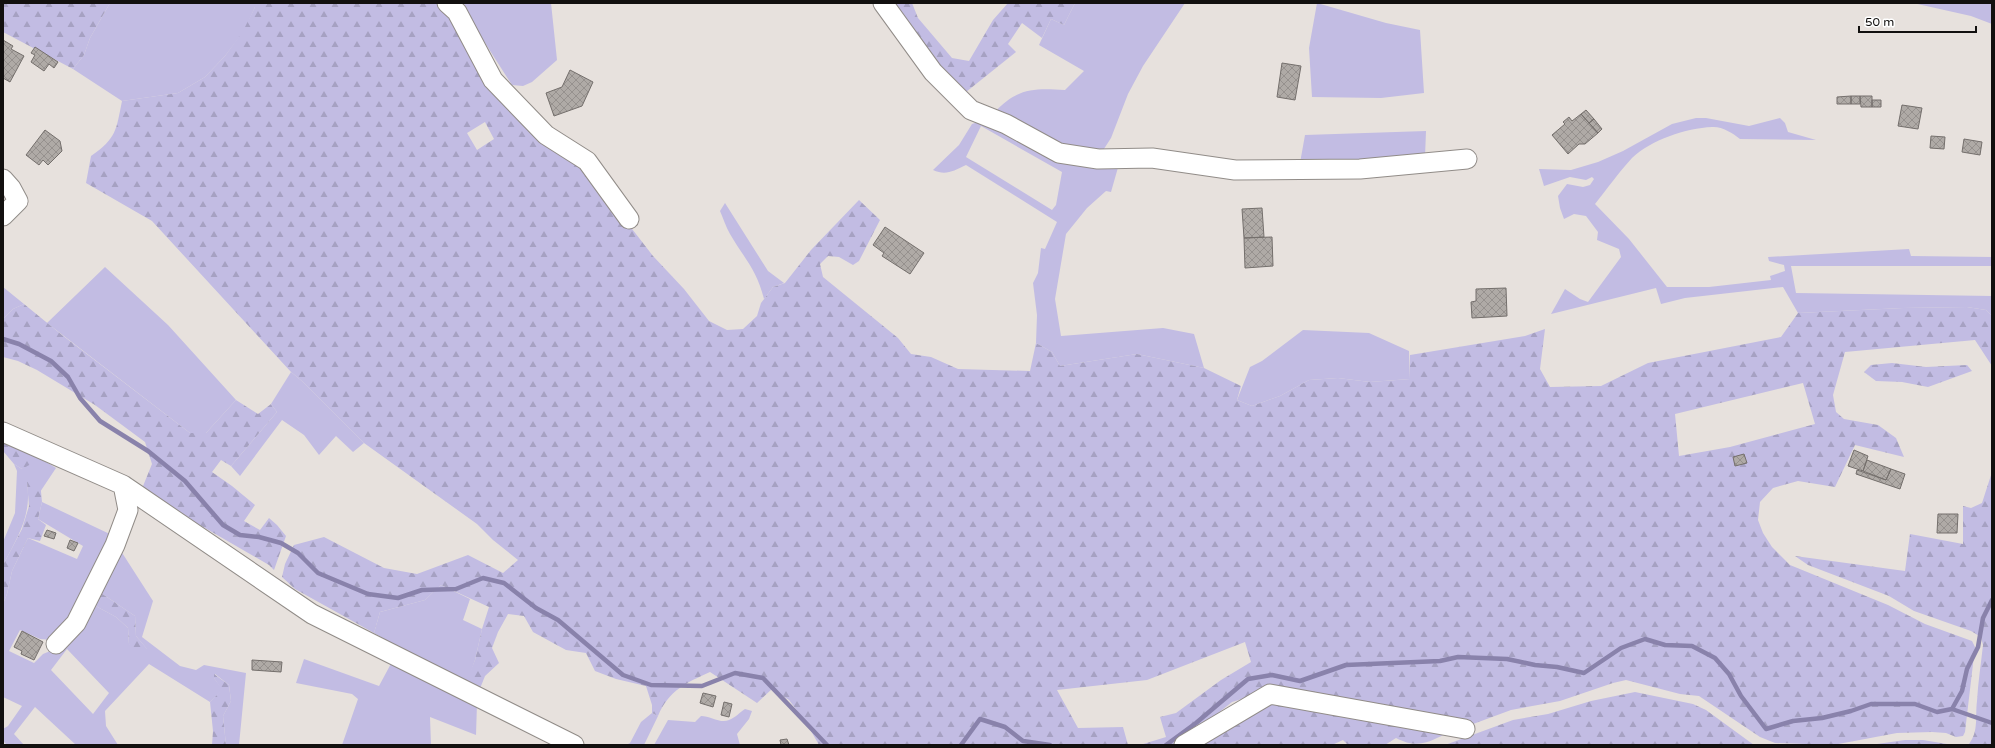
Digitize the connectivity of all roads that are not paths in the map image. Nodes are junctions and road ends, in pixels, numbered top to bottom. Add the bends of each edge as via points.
1 (447, 3) edge
2 (883, 3) edge
3 (1467, 159) dead end
4 (3, 178) edge
5 (3, 216) edge
6 (629, 219) dead end
7 (3, 432) edge
8 (123, 485) junction
9 (56, 644) dead end
10 (1465, 729) dead end
11 (574, 745) edge
12 (1184, 745) edge

1 - 6 street via 457,12 493,80 546,135 587,161
2 - 3 street via 933,72 971,110 1006,124 1058,153 1098,159 1152,158 1235,170 1360,169
4 - 5 street via 18,201
7 - 8 street
8 - 9 street via 128,510 115,545 76,623
8 - 11 street via 312,614
10 - 12 street via 1270,694

